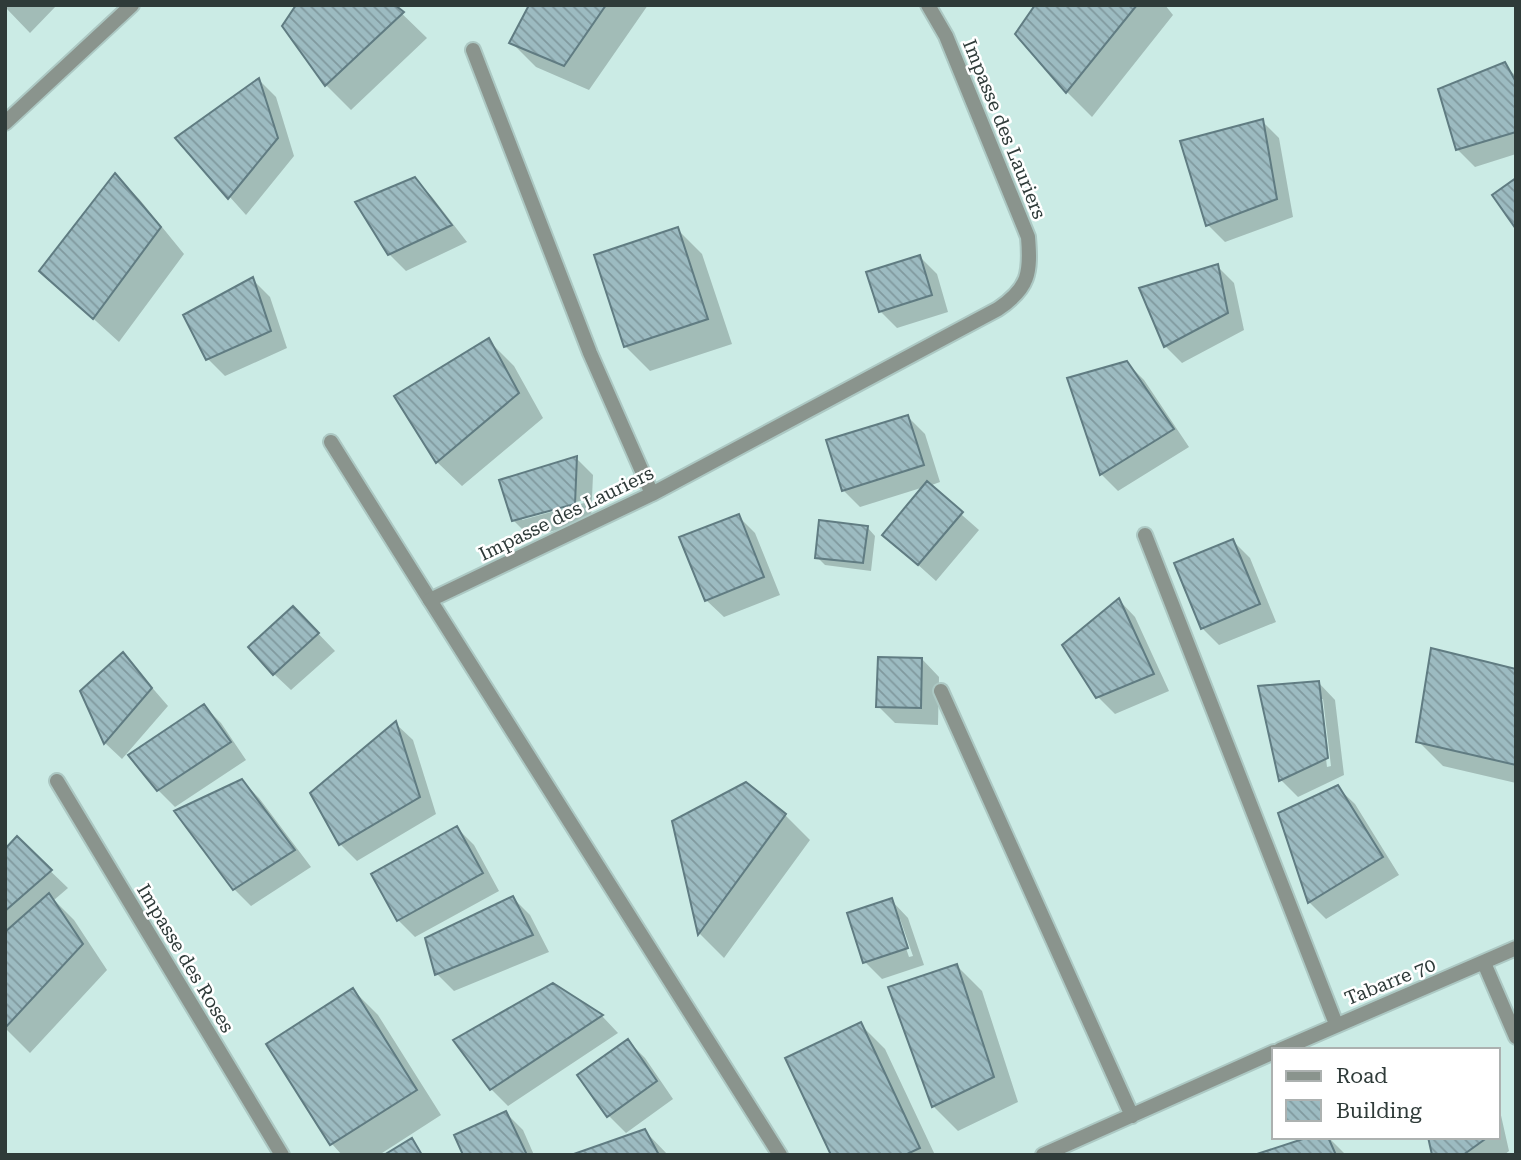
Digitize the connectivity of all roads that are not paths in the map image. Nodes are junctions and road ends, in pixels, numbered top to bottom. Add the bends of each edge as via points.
1 (132, 5) edge
2 (928, 5) edge
3 (474, 50) dead end
4 (5, 123) edge
5 (331, 442) dead end
6 (652, 494) junction
7 (1145, 535) dead end
8 (430, 600) junction
9 (941, 691) dead end
10 (57, 781) dead end
11 (1516, 948) edge
12 (1484, 963) junction
13 (1336, 1024) junction
14 (1516, 1037) edge
15 (1284, 1048) edge
16 (1272, 1053) edge
17 (1132, 1115) junction
18 (1065, 1151) edge
19 (282, 1155) edge
20 (780, 1155) edge
21 (1043, 1155) edge

1 - 4 street
2 - 6 street, Impasse des Lauriers via 946,36 1028,237 1027,281 998,309
3 - 6 street via 590,353
5 - 8 street
6 - 8 street, Impasse des Lauriers
7 - 13 street
8 - 20 street
9 - 17 street
10 - 19 street, Impasse des Roses
11 - 12 street, Tabarre 70
12 - 13 street, Tabarre 70
12 - 14 street
13 - 15 street, Tabarre 70
16 - 17 street
17 - 18 street
18 - 21 street

